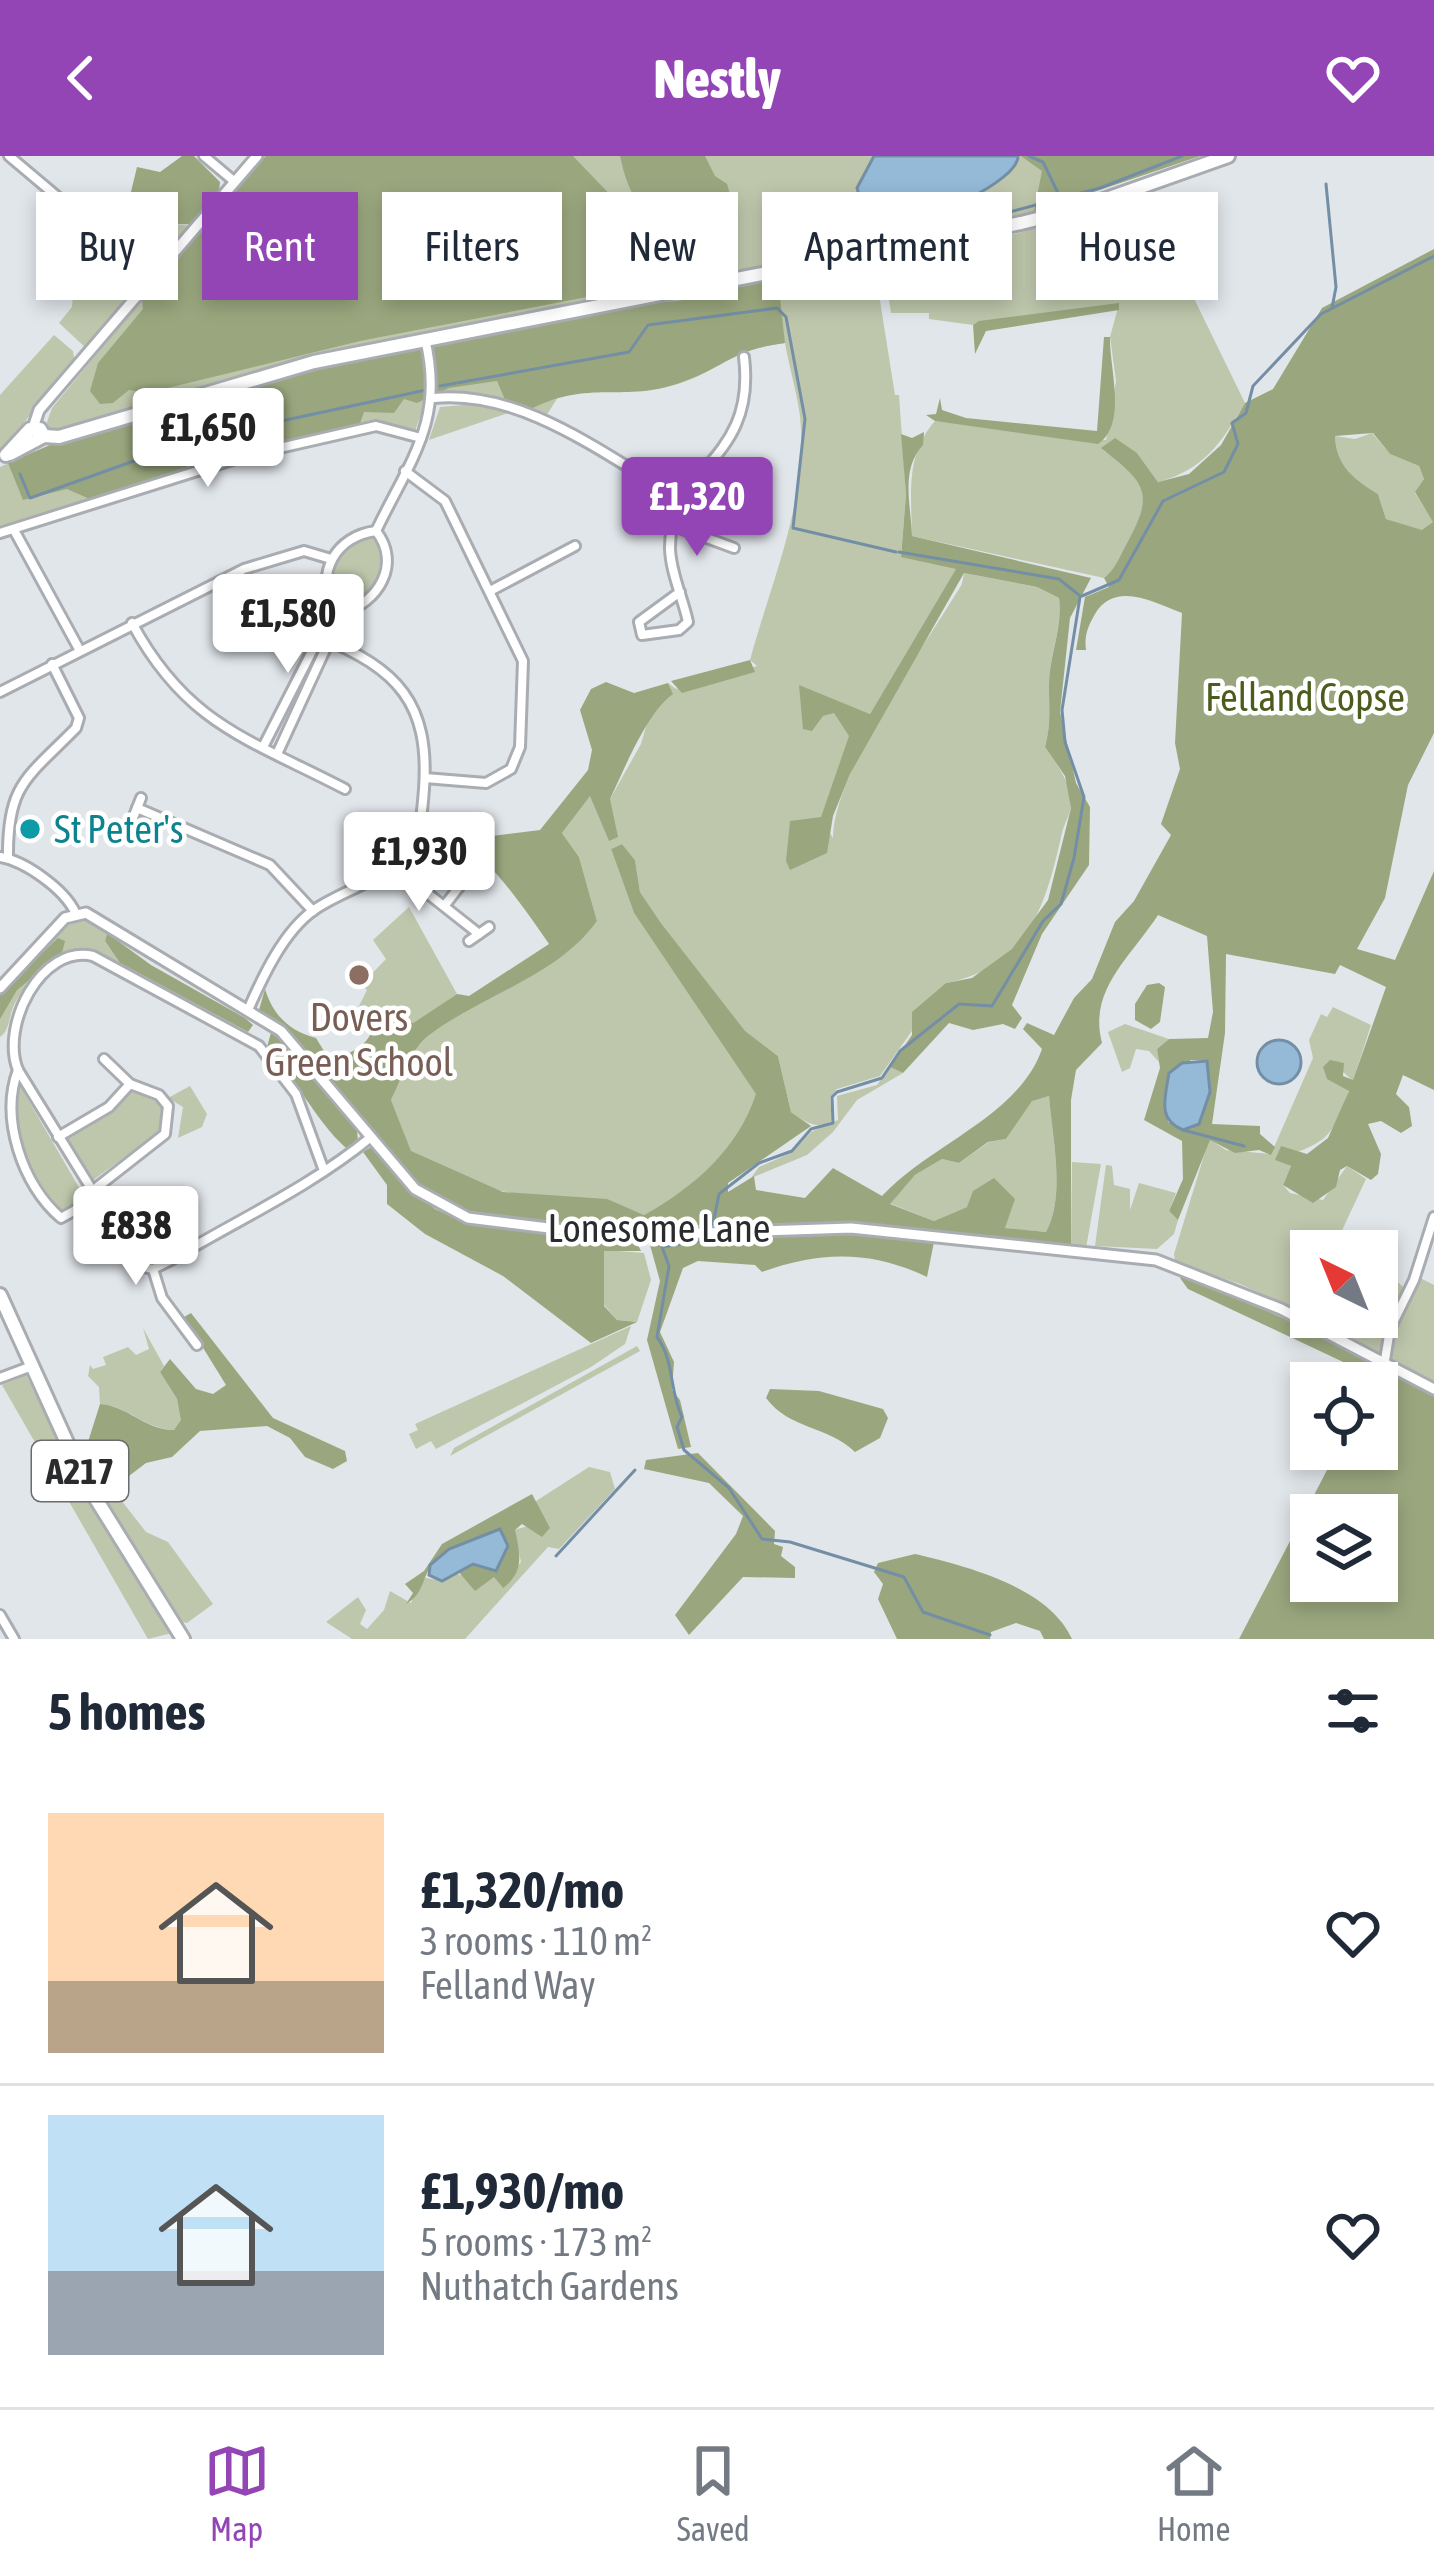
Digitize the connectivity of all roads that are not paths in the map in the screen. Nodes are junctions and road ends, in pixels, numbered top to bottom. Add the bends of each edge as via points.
1 (9, 156) edge
2 (204, 156) edge
3 (257, 156) edge
4 (1228, 156) edge
5 (236, 182) junction
6 (51, 192) edge
7 (178, 251) edge
8 (136, 300) edge
9 (425, 339) junction
10 (744, 357) dead end
11 (434, 398) junction
12 (35, 435) junction
13 (421, 439) junction
14 (3, 456) edge
15 (405, 471) junction
16 (683, 500) junction
17 (674, 526) junction
18 (14, 530) junction
19 (376, 531) junction
20 (0, 533) edge
21 (575, 546) dead end
22 (734, 548) dead end
23 (331, 559) junction
24 (490, 591) junction
25 (680, 592) junction
26 (337, 611) junction
27 (132, 622) junction
28 (325, 639) junction
29 (79, 649) junction
30 (52, 664) junction
31 (0, 692) edge
32 (263, 747) junction
33 (277, 754) junction
34 (425, 778) junction
35 (345, 789) dead end
36 (133, 818) dead end
37 (4, 857) edge
38 (398, 862) junction
39 (459, 887) dead end
40 (445, 904) junction
41 (314, 910) junction
42 (75, 912) junction
43 (489, 927) dead end
44 (479, 934) junction
45 (469, 941) dead end
46 (0, 988) edge
47 (248, 1010) junction
48 (5, 1043) edge
49 (104, 1059) dead end
50 (18, 1070) junction
51 (130, 1084) junction
52 (58, 1137) junction
53 (370, 1137) junction
54 (323, 1168) junction
55 (93, 1196) junction
56 (1434, 1217) edge
57 (153, 1269) junction
58 (0, 1295) edge
59 (197, 1345) dead end
60 (1385, 1360) junction
61 (32, 1366) junction
62 (0, 1378) edge
63 (1434, 1389) edge
64 (0, 1615) edge
65 (180, 1638) edge
66 (14, 1639) edge

1 - 6 street
2 - 5 street
3 - 5 street
4 - 9 main road via 1021,223
5 - 7 street
8 - 12 street via 35,415
9 - 11 street
9 - 12 main road via 314,362 58,437
10 - 16 street via 739,427
11 - 13 street
11 - 16 street via 484,399 529,413
12 - 14 main road
13 - 15 street
13 - 18 street via 376,426 245,456
15 - 19 street
15 - 24 street via 440,494
16 - 17 street
17 - 22 street
17 - 25 street
18 - 20 street
18 - 29 street
19 - 23 street via 352,538
19 - 26 street via 387,551 383,580 364,605
21 - 24 street
23 - 26 street via 325,586
23 - 27 street via 309,550 244,569
24 - 34 street via 524,661 517,757 486,783
25 - 25 street via 639,622 642,635 686,626
26 - 28 street
27 - 29 street
27 - 32 street via 190,705
28 - 32 street
28 - 33 street
28 - 34 street via 383,669 410,699 424,734
29 - 30 street
30 - 31 street
30 - 37 street via 79,718 16,793
32 - 33 street
33 - 35 street
34 - 38 street via 417,836
36 - 41 street via 139,803 270,865
37 - 42 street via 63,895
38 - 40 street
38 - 41 street
39 - 40 street
40 - 44 street
41 - 47 street via 292,931
42 - 46 street
42 - 47 street, Lonesome Lane
43 - 44 street
44 - 45 street
47 - 53 street, Lonesome Lane via 280,1030
48 - 50 street
48 - 54 street via 29,993 67,957 93,956 259,1046 296,1094
49 - 51 street
50 - 52 street
50 - 55 street via 3,1117 22,1176 61,1218
51 - 52 street via 109,1107
51 - 55 street via 164,1100 168,1128
52 - 55 street
53 - 54 street
53 - 60 street, Lonesome Lane via 415,1189 468,1218 595,1234 850,1228 1156,1260
54 - 57 street
55 - 57 street via 134,1262
56 - 60 street
57 - 59 street via 162,1298
58 - 61 main road, A217
60 - 63 street, Lonesome Lane
61 - 62 street
61 - 65 main road, A217 via 89,1489
64 - 66 street

